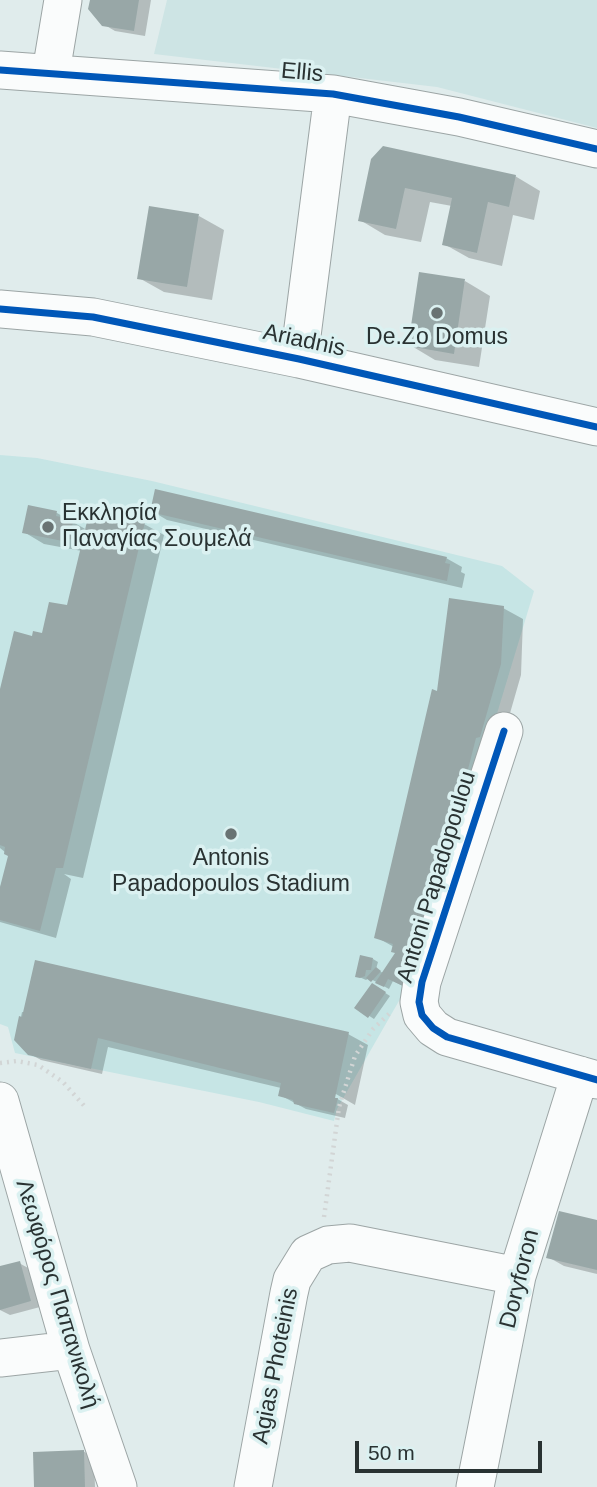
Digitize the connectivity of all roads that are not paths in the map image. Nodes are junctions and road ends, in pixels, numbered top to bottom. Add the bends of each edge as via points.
1 (63, 0) edge
2 (0, 69) edge
3 (51, 72) junction
4 (333, 94) junction
5 (597, 149) edge
6 (0, 309) edge
7 (299, 359) junction
8 (597, 427) edge
9 (504, 730) dead end
10 (588, 1078) edge
11 (0, 1101) edge
12 (517, 1276) junction
13 (71, 1350) junction
14 (0, 1358) edge
15 (118, 1487) edge
16 (253, 1487) edge
17 (475, 1487) edge

1 - 3 street
2 - 3 street, Ellis
3 - 4 street, Ellis
4 - 5 street, Ellis
4 - 7 street
6 - 7 street, Ariadnis via 93,317
7 - 8 street, Ariadnis
9 - 10 street, Antoni Papadopoulou via 422,982 422,1015 447,1037
10 - 12 street, Doryforon
11 - 13 street, Λεωφόρος Παπανικολή
12 - 16 street, Agias Photeinis via 350,1243 328,1245 308,1254 292,1280
12 - 17 street, Doryforon
13 - 14 street
13 - 15 street, Λεωφόρος Παπανικολή

